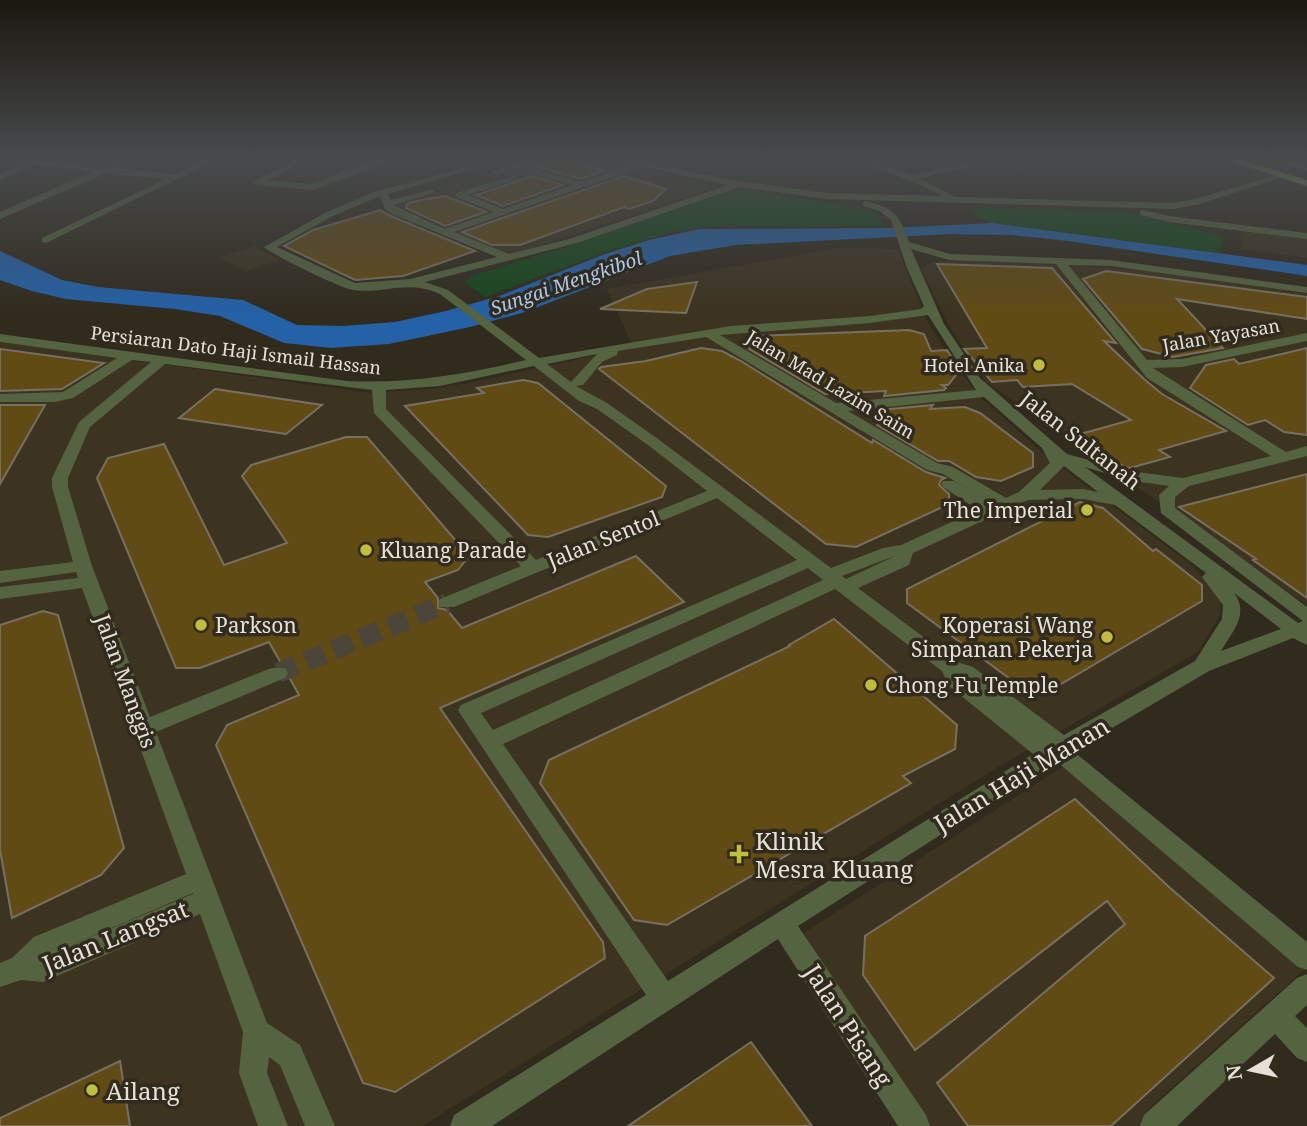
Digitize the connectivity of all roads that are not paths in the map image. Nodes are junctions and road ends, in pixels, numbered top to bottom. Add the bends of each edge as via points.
1 (106, 211) edge
2 (338, 211) edge
3 (394, 211) edge
4 (499, 211) edge
5 (507, 211) edge
6 (660, 211) edge
7 (885, 211) edge
8 (899, 211) edge
9 (1140, 211) edge
10 (503, 212) junction
11 (896, 219) junction
12 (445, 232) junction
13 (1307, 236) edge
14 (46, 240) dead end
15 (904, 244) junction
16 (949, 257) junction
17 (510, 258) junction
18 (1059, 261) junction
19 (912, 268) junction
20 (460, 271) junction
21 (410, 282) junction
22 (1307, 290) edge
23 (449, 291) junction
24 (930, 307) junction
25 (880, 320) junction
26 (942, 330) junction
27 (710, 334) junction
28 (1307, 337) edge
29 (0, 338) edge
30 (513, 341) junction
31 (624, 346) junction
32 (129, 355) junction
33 (162, 360) junction
34 (542, 361) junction
35 (1141, 364) junction
36 (467, 379) junction
37 (578, 382) junction
38 (379, 389) junction
39 (987, 393) junction
40 (0, 398) edge
41 (602, 406) junction
42 (832, 408) junction
43 (1052, 450) junction
44 (1307, 451) edge
45 (1284, 457) junction
46 (1183, 483) junction
47 (719, 492) junction
48 (1025, 495) junction
49 (1119, 501) junction
50 (997, 508) junction
51 (1179, 545) junction
52 (810, 561) junction
53 (533, 568) junction
54 (86, 574) junction
55 (0, 577) edge
56 (837, 581) junction
57 (0, 593) edge
58 (447, 603) tunnel mouth
59 (1304, 628) edge
60 (1202, 666) junction
61 (278, 673) tunnel mouth
62 (144, 728) junction
63 (489, 741) junction
64 (1057, 751) junction
65 (204, 889) junction
66 (783, 925) junction
67 (1307, 958) edge
68 (11, 971) edge
69 (1307, 987) edge
70 (664, 999) junction
71 (1276, 1015) junction
72 (257, 1032) junction
73 (1307, 1048) edge
74 (273, 1126) edge
75 (320, 1126) edge
76 (465, 1126) edge
77 (915, 1126) edge
78 (1154, 1126) edge

1 - 14 street
2 - 21 street via 269,247 353,287
3 - 12 street
4 - 10 street
5 - 10 street
6 - 17 street
7 - 11 street
8 - 11 street, Jalan Sultanah
9 - 13 street via 1169,219
10 - 12 street
11 - 15 street, Jalan Sultanah
12 - 17 street
15 - 16 street
15 - 19 street, Jalan Sultanah
16 - 18 street
16 - 19 street
17 - 20 street
18 - 22 street via 1157,267
18 - 35 street
19 - 24 street, Jalan Sultanah
20 - 21 street
20 - 23 street
21 - 23 street
23 - 30 street
24 - 25 street via 925,312
24 - 26 street, Jalan Sultanah
25 - 26 street
25 - 27 street, Persiaran Dato Haji Ismail Hassan via 776,325
26 - 39 street, Jalan Sultanah
27 - 31 street, Persiaran Dato Haji Ismail Hassan
27 - 42 street, Jalan Mad Lazim Saim
28 - 35 street, Jalan Yayasan via 1182,363
29 - 32 street, Persiaran Dato Haji Ismail Hassan
30 - 34 street
30 - 36 street, Persiaran Dato Haji Ismail Hassan via 507,358
31 - 34 street, Persiaran Dato Haji Ismail Hassan
31 - 37 street via 597,359
32 - 33 street, Persiaran Dato Haji Ismail Hassan
32 - 40 street via 68,395
33 - 38 street, Persiaran Dato Haji Ismail Hassan
33 - 54 street, Jalan Manggis via 84,425 60,478 62,502
34 - 36 street, Persiaran Dato Haji Ismail Hassan
34 - 37 street
34 - 41 street via 584,398
35 - 45 street via 1158,380
36 - 38 street, Persiaran Dato Haji Ismail Hassan
37 - 41 street
38 - 53 street via 379,410
39 - 42 street
39 - 43 street, Jalan Sultanah
41 - 47 street
42 - 50 street, Jalan Mad Lazim Saim
43 - 46 street via 1127,475
43 - 48 street via 1058,464
43 - 49 street, Jalan Sultanah
44 - 45 street
45 - 46 street
46 - 59 street, Jalan Sultanah via 1167,495 1167,510
47 - 52 street
47 - 53 street, Jalan Sentol
48 - 49 street via 1083,494
48 - 50 street
49 - 51 street, Jalan Sultanah
50 - 56 street via 905,550 904,561
51 - 59 street, Jalan Sultanah
51 - 60 street via 1232,604 1231,619
52 - 56 street
52 - 63 street via 468,710
53 - 58 street, Jalan Sentol
54 - 55 street
54 - 57 street
54 - 62 street, Jalan Manggis
56 - 63 street
56 - 64 street via 950,667 956,681
59 - 60 street, Jalan Haji Manan
60 - 64 street, Jalan Haji Manan
61 - 62 street
62 - 65 street, Jalan Manggis
63 - 70 street
64 - 66 street, Jalan Haji Manan
64 - 67 street
65 - 68 street, Jalan Langsat via 43,970
65 - 72 street, Jalan Manggis
66 - 70 street, Jalan Haji Manan
66 - 77 street, Jalan Pisang
69 - 71 street
70 - 76 street, Jalan Haji Manan
71 - 73 street
71 - 78 street
72 - 74 street via 253,1073
72 - 75 street via 290,1055

